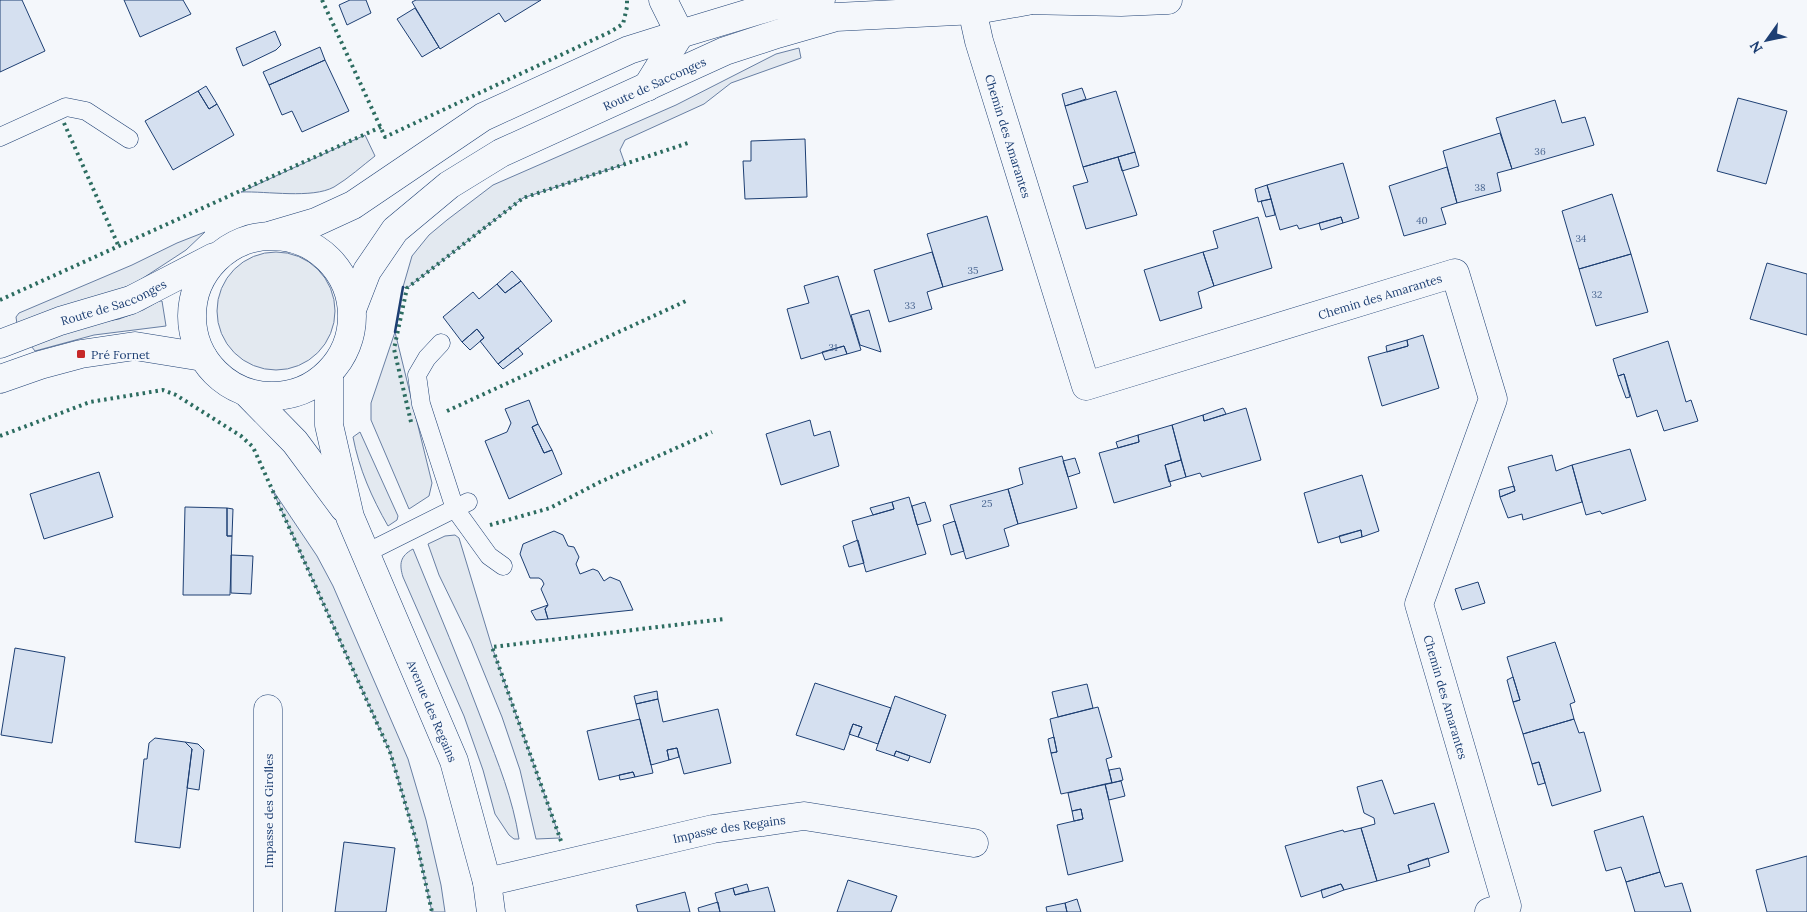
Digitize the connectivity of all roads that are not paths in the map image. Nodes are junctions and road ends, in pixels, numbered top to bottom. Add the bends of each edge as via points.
1 (663, 0) edge
2 (820, 0) edge
3 (1024, 0) edge
4 (1168, 0) edge
5 (976, 10) junction
6 (680, 34) junction
7 (725, 51) junction
8 (647, 87) junction
9 (0, 137) edge
10 (129, 139) dead end
11 (272, 235) junction
12 (222, 252) junction
13 (353, 307) junction
14 (441, 343) dead end
15 (0, 344) edge
16 (203, 357) junction
17 (329, 374) junction
18 (0, 379) edge
19 (247, 393) junction
20 (462, 505) junction
21 (350, 517) junction
22 (366, 553) junction
23 (503, 566) dead end
24 (268, 709) dead end
25 (974, 843) dead end
26 (486, 882) junction
27 (268, 912) edge
28 (491, 912) edge
29 (1489, 912) edge

1 - 6 street
2 - 6 street via 773,6
3 - 4 street, Route de Sacconges
3 - 5 street, Route de Sacconges
5 - 7 street, Route de Sacconges via 836,17
5 - 29 street, Chemin des Amarantes via 979,41 1086,386 1455,273 1493,399 1419,604 1507,906
6 - 7 street
6 - 8 street
6 - 11 street via 630,50 482,117 352,205 316,222
7 - 8 street, Route de Sacconges
8 - 13 street, Route de Sacconges via 501,152 449,185 395,230 367,271
9 - 10 lane via 66,107 86,111
11 - 12 street via 246,239
11 - 13 street via 301,240 326,255 344,279
12 - 15 street, Route de Sacconges via 131,300 60,321
12 - 16 street via 203,274 193,301 193,330
13 - 17 street via 349,343
14 - 20 lane via 417,375 421,404
16 - 18 street via 135,346 81,354
16 - 19 street via 222,379
17 - 19 street via 305,390 276,397
17 - 21 street, Avenue des Regains via 329,425
19 - 21 street, Avenue des Regains via 295,442
20 - 22 lane
20 - 23 lane via 489,556
21 - 22 street, Avenue des Regains
22 - 26 street, Avenue des Regains via 454,761
24 - 27 street, Impasse des Girolles
25 - 26 street, Impasse des Regains via 804,816 713,830
26 - 28 street, Avenue des Regains

